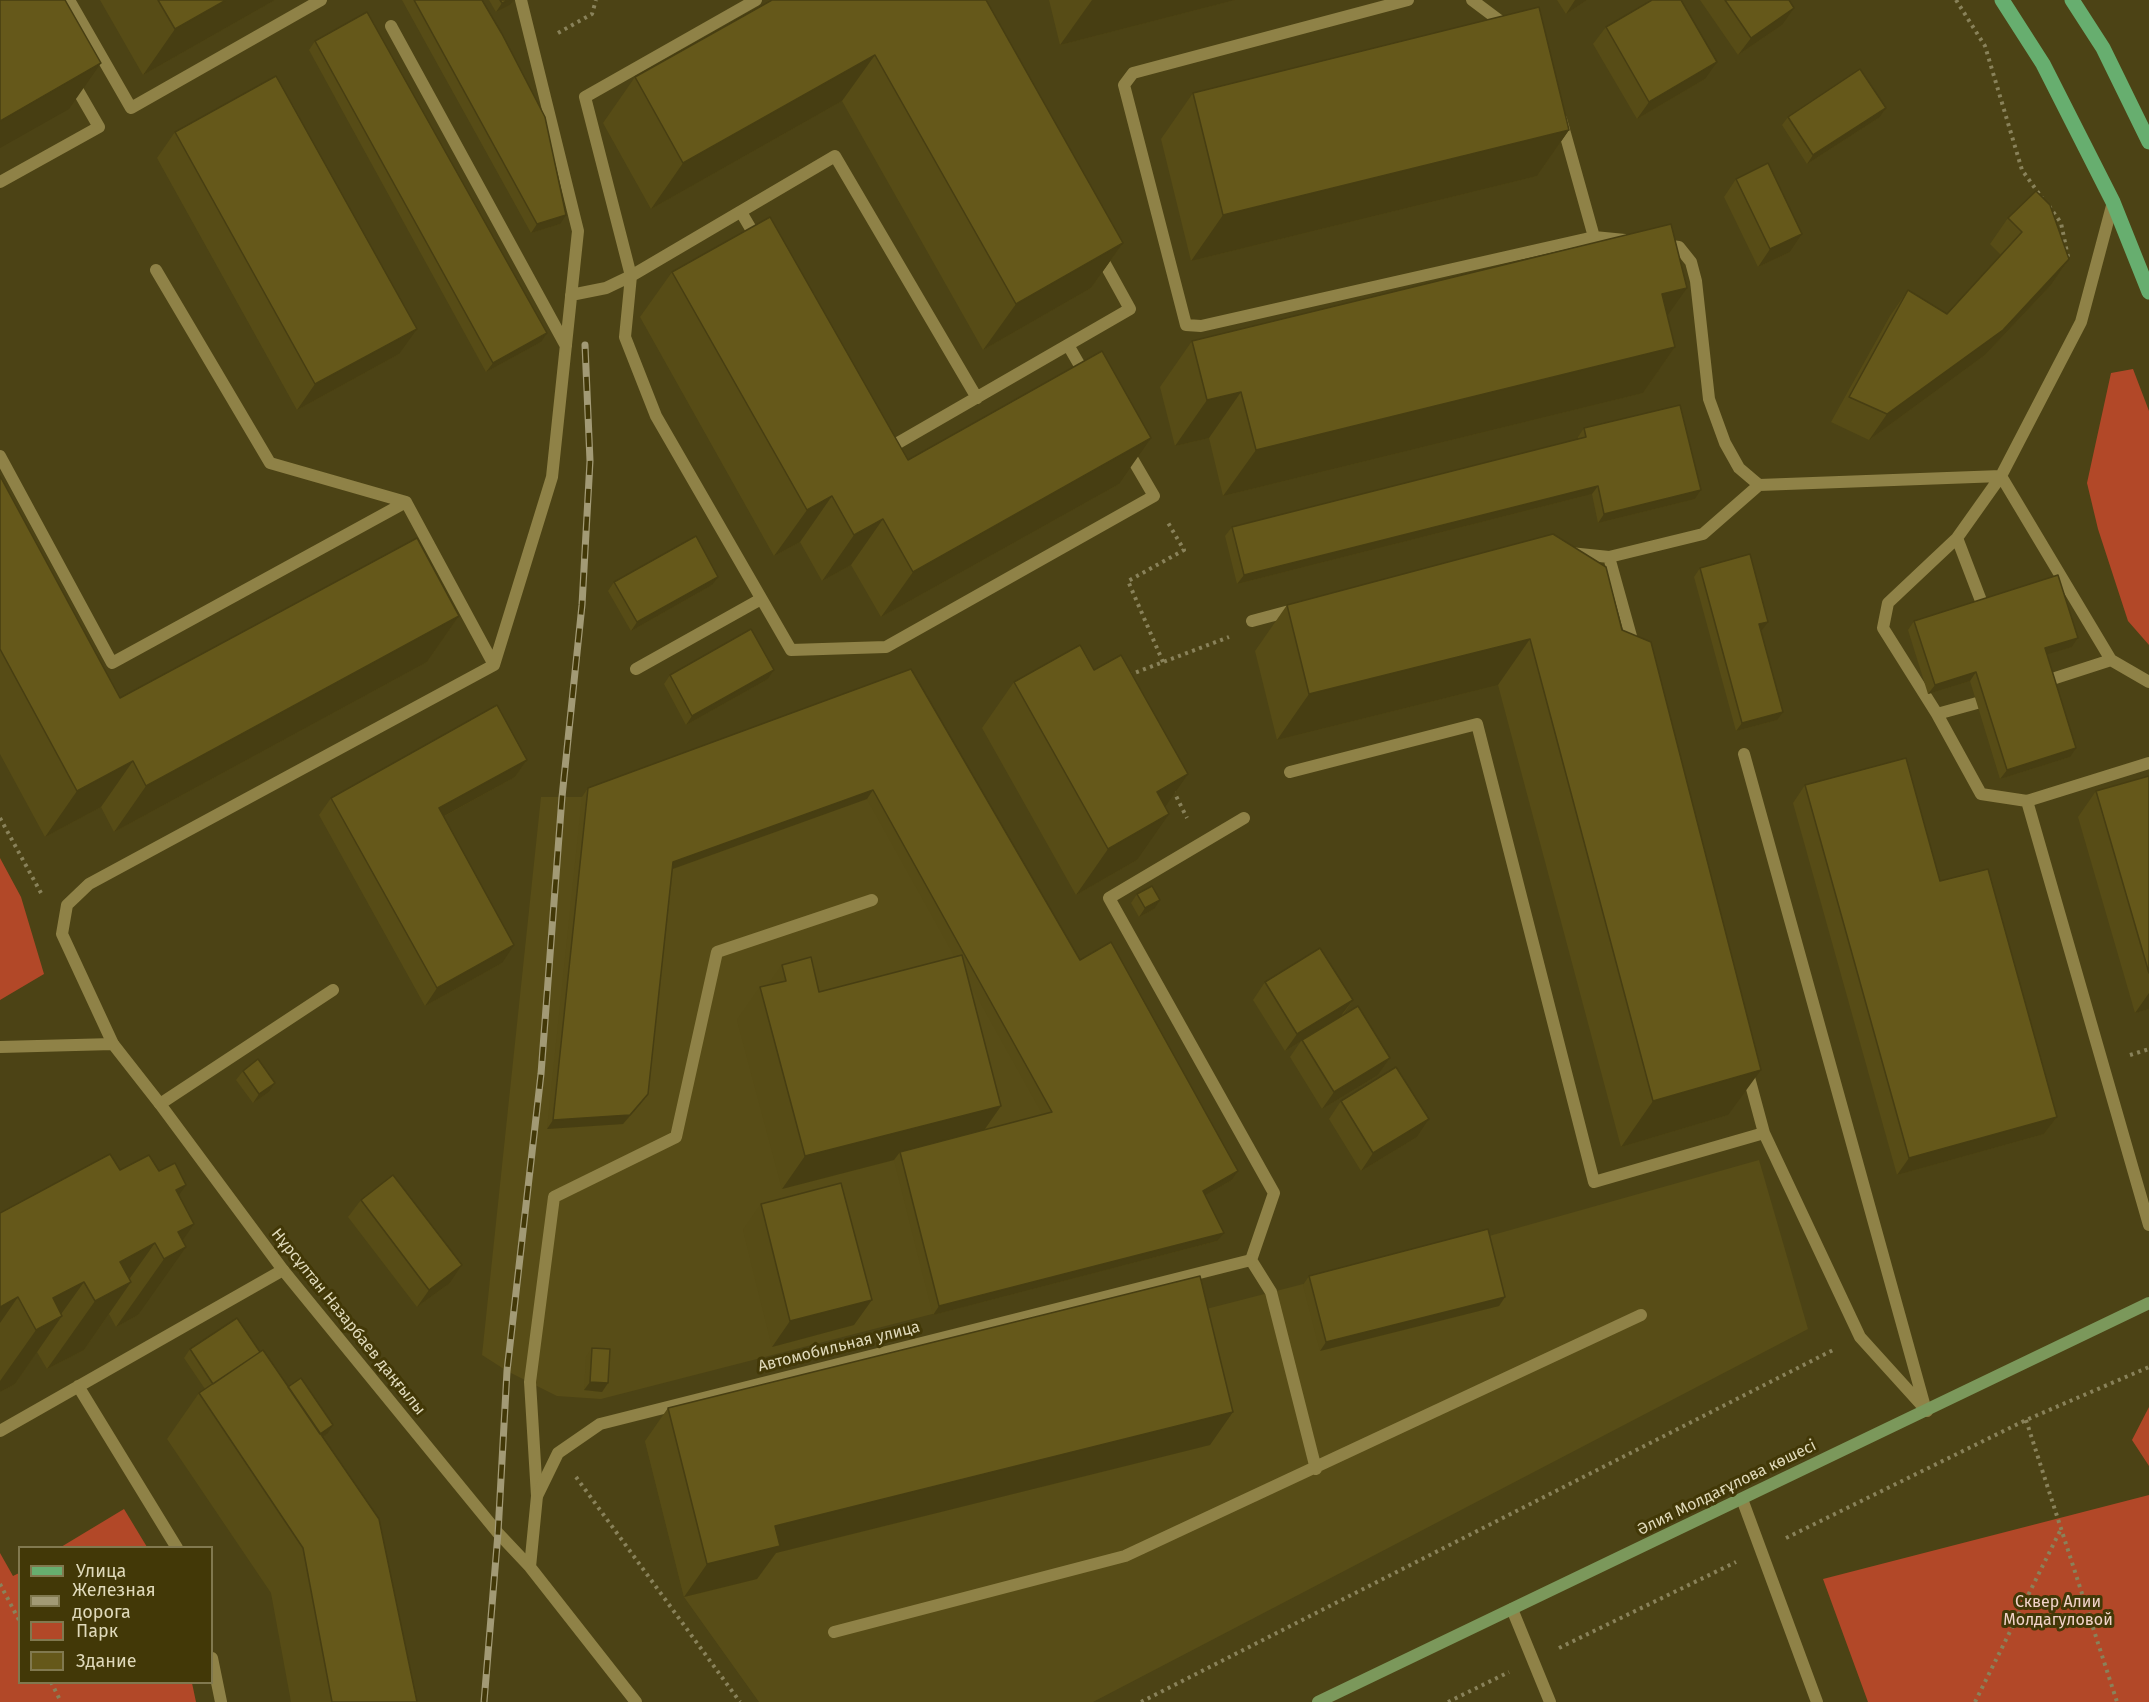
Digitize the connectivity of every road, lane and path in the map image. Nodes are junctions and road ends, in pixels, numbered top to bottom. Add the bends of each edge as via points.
1 (69, 0) edge
2 (321, 0) edge
3 (521, 0) edge
4 (596, 0) edge
5 (756, 0) edge
6 (1408, 0) edge
7 (1472, 0) edge
8 (1956, 0) edge
9 (2002, 0) edge
10 (2072, 0) edge
11 (391, 26) dead end
12 (1515, 37) edge
13 (534, 47) junction
14 (65, 68) edge
15 (1557, 105) edge
16 (2149, 142) edge
17 (0, 182) edge
18 (2113, 202) junction
19 (741, 212) junction
20 (1594, 237) junction
21 (1096, 247) edge
22 (765, 252) edge
23 (2070, 267) dead end
24 (156, 270) dead end
25 (631, 276) junction
26 (2149, 292) edge
27 (571, 296) junction
28 (1068, 345) junction
29 (566, 346) junction
30 (1091, 385) edge
31 (977, 398) junction
32 (1119, 436) edge
33 (878, 441) edge
34 (0, 456) edge
35 (2001, 476) junction
36 (1759, 485) junction
37 (1154, 496) junction
38 (406, 502) junction
39 (1957, 538) junction
40 (1554, 551) edge
41 (1609, 557) junction
42 (761, 599) junction
43 (1308, 606) edge
44 (1983, 606) edge
45 (1252, 621) dead end
46 (1230, 637) dead end
47 (2111, 660) junction
48 (1637, 661) edge
49 (1163, 662) junction
50 (494, 665) junction
51 (636, 669) dead end
52 (1125, 677) edge
53 (2046, 681) edge
54 (2149, 682) edge
55 (1977, 703) dead end
56 (1936, 714) junction
57 (1744, 754) dead end
58 (2149, 763) edge
59 (1290, 772) dead end
60 (1168, 782) edge
61 (2027, 801) junction
62 (0, 818) edge
63 (1244, 818) dead end
64 (1201, 843) junction
65 (872, 900) dead end
66 (62, 934) junction
67 (333, 990) dead end
68 (113, 1044) junction
69 (0, 1047) edge
70 (1742, 1053) edge
71 (160, 1104) junction
72 (1764, 1133) junction
73 (2149, 1225) edge
74 (1251, 1260) junction
75 (283, 1270) junction
76 (2149, 1303) edge
77 (1641, 1315) dead end
78 (1860, 1337) junction
79 (2149, 1367) edge
80 (78, 1386) junction
81 (1927, 1411) junction
82 (0, 1431) edge
83 (558, 1453) junction
84 (1316, 1469) junction
85 (537, 1496) junction
86 (1742, 1499) junction
87 (2061, 1528) junction
88 (176, 1546) edge
89 (530, 1567) junction
90 (0, 1584) edge
91 (1512, 1609) junction
92 (18, 1618) edge
93 (834, 1632) dead end
94 (213, 1663) edge
95 (52, 1684) edge
96 (61, 1702) edge
97 (221, 1702) edge
98 (636, 1702) edge
99 (740, 1702) edge
100 (1141, 1702) edge
101 (1318, 1702) edge
102 (1550, 1702) edge
103 (1817, 1702) edge
104 (1975, 1702) edge
105 (2117, 1702) edge

1 - 2 street via 131,108
3 - 13 street
4 - 13 path via 592,14
5 - 25 street via 585,97
6 - 20 street via 1134,73 1124,85 1186,325 1202,326
7 - 12 street
8 - 23 path via 1985,46 2022,170 2061,223
9 - 18 main road via 2043,64
10 - 16 main road via 2103,48
11 - 29 street
13 - 27 street via 578,231
14 - 17 street via 99,127
15 - 20 street
18 - 26 main road
18 - 35 street via 2081,322
19 - 22 street
19 - 25 street
19 - 31 street via 836,156
20 - 36 street via 1679,247 1691,261 1710,399 1739,468
21 - 28 street via 1130,309
24 - 38 street via 270,463
25 - 27 street via 606,288
25 - 42 street via 625,337 656,416
27 - 29 street
28 - 30 street
28 - 31 street
29 - 50 street via 552,477
31 - 33 street via 884,451
32 - 37 street
34 - 38 street via 112,663
35 - 36 street
35 - 39 street
35 - 47 street
36 - 41 street via 1703,534
37 - 42 street via 886,647 791,650
37 - 49 path via 1184,550 1128,581
38 - 50 street
39 - 44 street
39 - 56 street via 1888,603 1883,628
40 - 41 street
41 - 48 street
42 - 51 street
43 - 45 street
46 - 49 path
47 - 53 street
47 - 54 street
49 - 52 path
50 - 66 street via 89,884 67,904
55 - 56 street
56 - 61 street via 1981,794
57 - 81 street
58 - 61 street
59 - 72 street via 1476,724 1594,1182
60 - 64 path
61 - 73 street
62 - 66 path
63 - 64 street
64 - 74 street via 1109,898 1274,1193
65 - 85 street via 717,952 676,1137 554,1197 530,1382
66 - 68 street, Нұрсұлтан Назарбаев даңғылы
67 - 71 street
68 - 69 street
68 - 71 street, Нұрсұлтан Назарбаев даңғылы
70 - 72 street
71 - 75 street, Нұрсұлтан Назарбаев даңғылы
72 - 78 street
74 - 83 street, Автомобильная улица via 600,1424
74 - 84 street via 1271,1292
75 - 80 street
75 - 89 street, Нұрсұлтан Назарбаев даңғылы
76 - 81 main road, Әлия Молдағұлова көшесі
77 - 84 street
78 - 81 street
78 - 100 path
79 - 87 path via 2026,1420
80 - 82 street
80 - 88 street
81 - 86 main road, Әлия Молдағұлова көшесі
83 - 85 street, Автомобильная улица
83 - 99 path
84 - 93 street via 1125,1556
85 - 89 street, Автомобильная улица
86 - 91 main road, Әлия Молдағұлова көшесі
86 - 103 street
87 - 104 path
87 - 105 path
89 - 98 street, Нұрсұлтан Назарбаев даңғылы
90 - 92 path
91 - 101 main road, Әлия Молдағұлова көшесі
91 - 102 street
94 - 97 street
95 - 96 path

